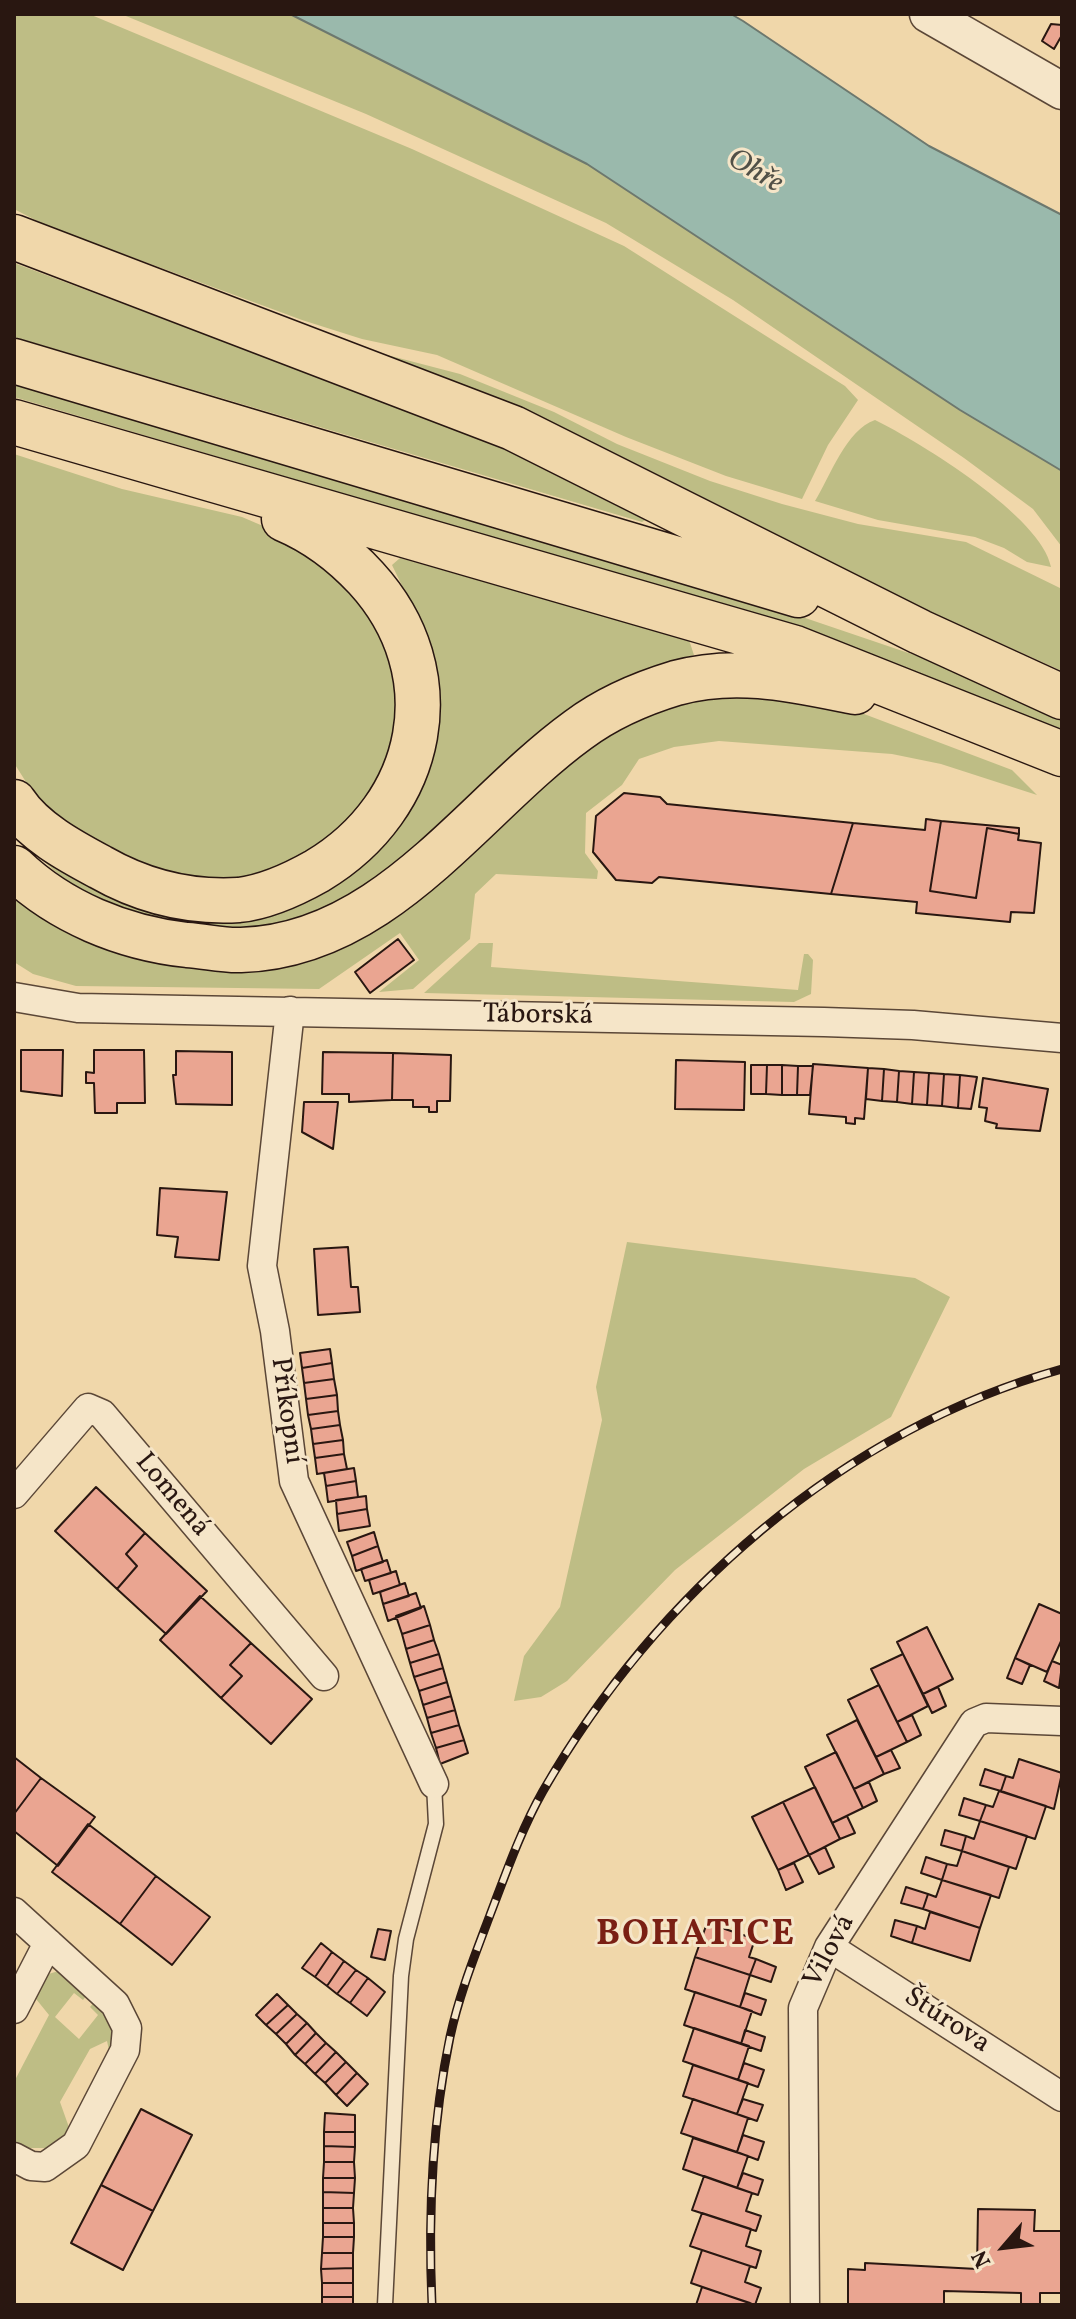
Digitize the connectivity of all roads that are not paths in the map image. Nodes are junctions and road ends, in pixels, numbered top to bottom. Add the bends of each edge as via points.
1 (928, 14) edge
2 (1062, 91) edge
3 (14, 237) edge
4 (14, 361) edge
5 (14, 422) edge
6 (137, 458) junction
7 (920, 632) junction
8 (1062, 697) edge
9 (964, 714) junction
10 (1062, 754) edge
11 (16, 805) edge
12 (14, 868) edge
13 (14, 997) edge
14 (290, 1011) junction
15 (1062, 1038) edge
16 (14, 1494) edge
17 (324, 1676) dead end
18 (1062, 1721) edge
19 (434, 1784) joint
20 (14, 1912) edge
21 (48, 1943) junction
22 (829, 1947) junction
23 (14, 2009) edge
24 (1062, 2097) edge
25 (14, 2157) edge
26 (385, 2305) edge
27 (805, 2305) edge

1 - 2 street
3 - 7 highway via 513,428
4 - 7 highway
5 - 6 highway
6 - 9 highway via 795,648
6 - 11 highway via 328,541 385,599 407,640 419,693 415,740 400,788 374,826 338,858 293,885 241,900 184,898 124,881 63,847
7 - 8 highway
9 - 10 highway
9 - 12 highway via 757,675 715,674 675,684 580,728 413,878 358,916 304,939 242,950 161,942 99,925 32,885
13 - 14 street, Táborská via 78,1008
14 - 15 street, Táborská via 898,1024
14 - 19 street, Příkopní via 262,1266 294,1481
16 - 17 street, Lomená via 88,1408 102,1414
18 - 22 street, Vilová via 986,1718 974,1723
19 - 26 lane via 436,1824 401,1976
20 - 21 street
21 - 23 street
21 - 25 street via 115,2004 127,2028 125,2050 76,2145 45,2167
22 - 24 street, Štúrova
22 - 27 street, Vilová via 803,2008

